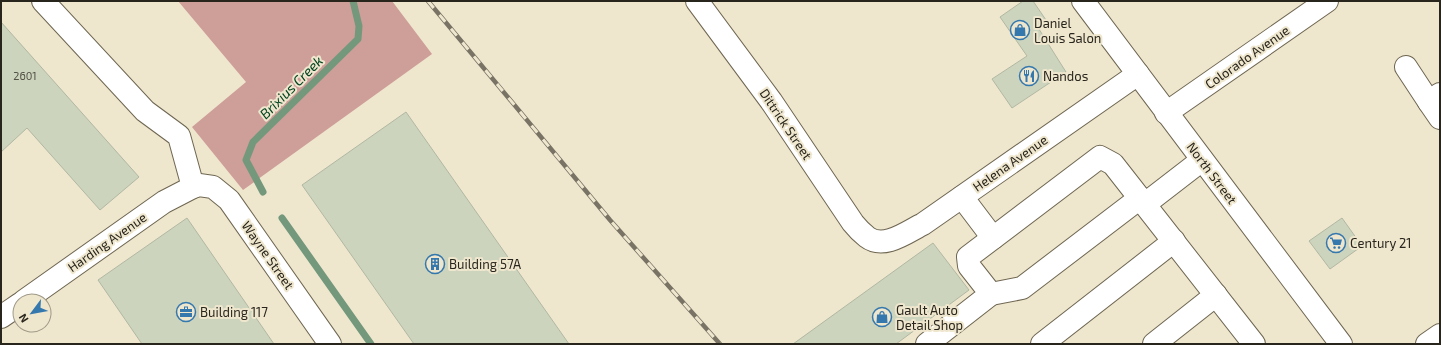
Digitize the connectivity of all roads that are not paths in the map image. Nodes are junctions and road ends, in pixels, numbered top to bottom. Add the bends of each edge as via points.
1 (43, 1) edge
2 (697, 1) edge
3 (1083, 1) edge
4 (1327, 1) edge
5 (1406, 67) dead end
6 (1138, 74) junction
7 (1436, 105) edge
8 (1166, 112) junction
9 (1202, 160) junction
10 (193, 187) junction
11 (962, 197) junction
12 (1143, 201) junction
13 (994, 238) junction
14 (878, 241) joint
15 (1174, 241) junction
16 (35, 293) edge
17 (991, 294) junction
18 (1216, 295) junction
19 (12, 310) edge
20 (1, 318) edge
21 (1440, 335) edge
22 (330, 344) edge
23 (927, 344) edge
24 (1042, 344) edge
25 (1154, 344) edge
26 (1254, 344) edge
27 (1341, 344) edge
28 (1427, 344) edge

1 - 10 street via 145,111 179,136
2 - 14 street, Dittrick Street via 771,101 853,223 867,238
3 - 6 street, North Street
4 - 8 street, Colorado Avenue
5 - 7 street
6 - 8 street, North Street
6 - 11 street, Helena Avenue
8 - 9 street, North Street
9 - 12 street
9 - 27 street, North Street
10 - 16 street, Harding Avenue via 164,202
10 - 22 street, Wayne Street via 213,187 229,200
11 - 13 street
11 - 14 street, Helena Avenue via 923,224 890,241
12 - 13 street via 1113,164 1100,157
12 - 15 street
12 - 17 street via 1022,288
13 - 17 street via 968,257 969,266
15 - 18 street
15 - 24 street
17 - 23 street
18 - 25 street
18 - 26 street
19 - 20 street
21 - 28 street

